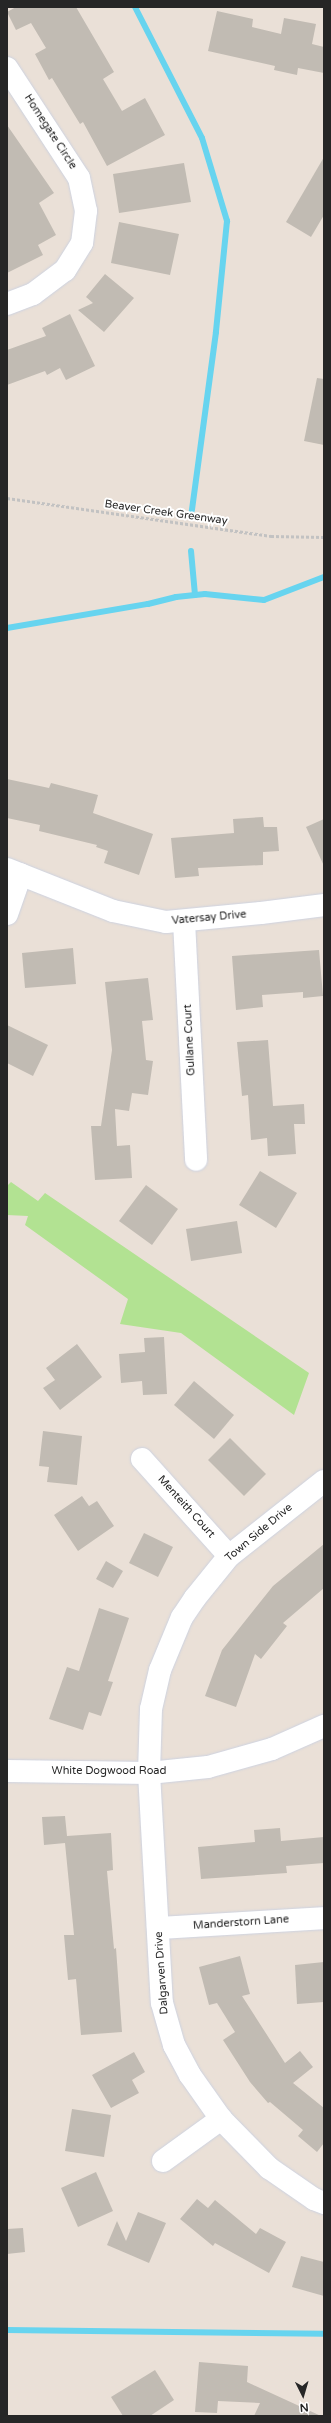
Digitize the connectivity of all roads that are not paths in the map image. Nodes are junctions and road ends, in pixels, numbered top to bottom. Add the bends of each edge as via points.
1 (7, 68) edge
2 (7, 304) edge
3 (14, 872) edge
4 (324, 905) edge
5 (7, 914) edge
6 (184, 921) junction
7 (196, 1160) dead end
8 (142, 1459) dead end
9 (324, 1481) edge
10 (230, 1556) junction
11 (324, 1726) edge
12 (7, 1771) edge
13 (149, 1773) junction
14 (324, 1918) edge
15 (158, 1928) junction
16 (221, 2119) junction
17 (163, 2161) dead end
18 (324, 2203) edge

1 - 2 street, Homegate Circle via 79,178 86,211 82,243 66,270 33,294
3 - 5 street
3 - 6 street, Vatersay Drive via 113,911 166,922
4 - 6 street, Vatersay Drive
6 - 7 street, Gullane Court
8 - 10 street, Menteith Court
9 - 10 street, Town Side Drive
10 - 13 street, Town Side Drive via 195,1598 170,1642 151,1709
11 - 13 street, White Dogwood Road via 272,1749 232,1762
12 - 13 street, White Dogwood Road
13 - 15 street, Dalgarven Drive
14 - 15 street, Manderstorn Lane
15 - 16 street, Dalgarven Drive via 162,2003 166,2022 174,2045 190,2075
16 - 17 street
16 - 18 street, Dalgarven Drive via 269,2168 308,2196

